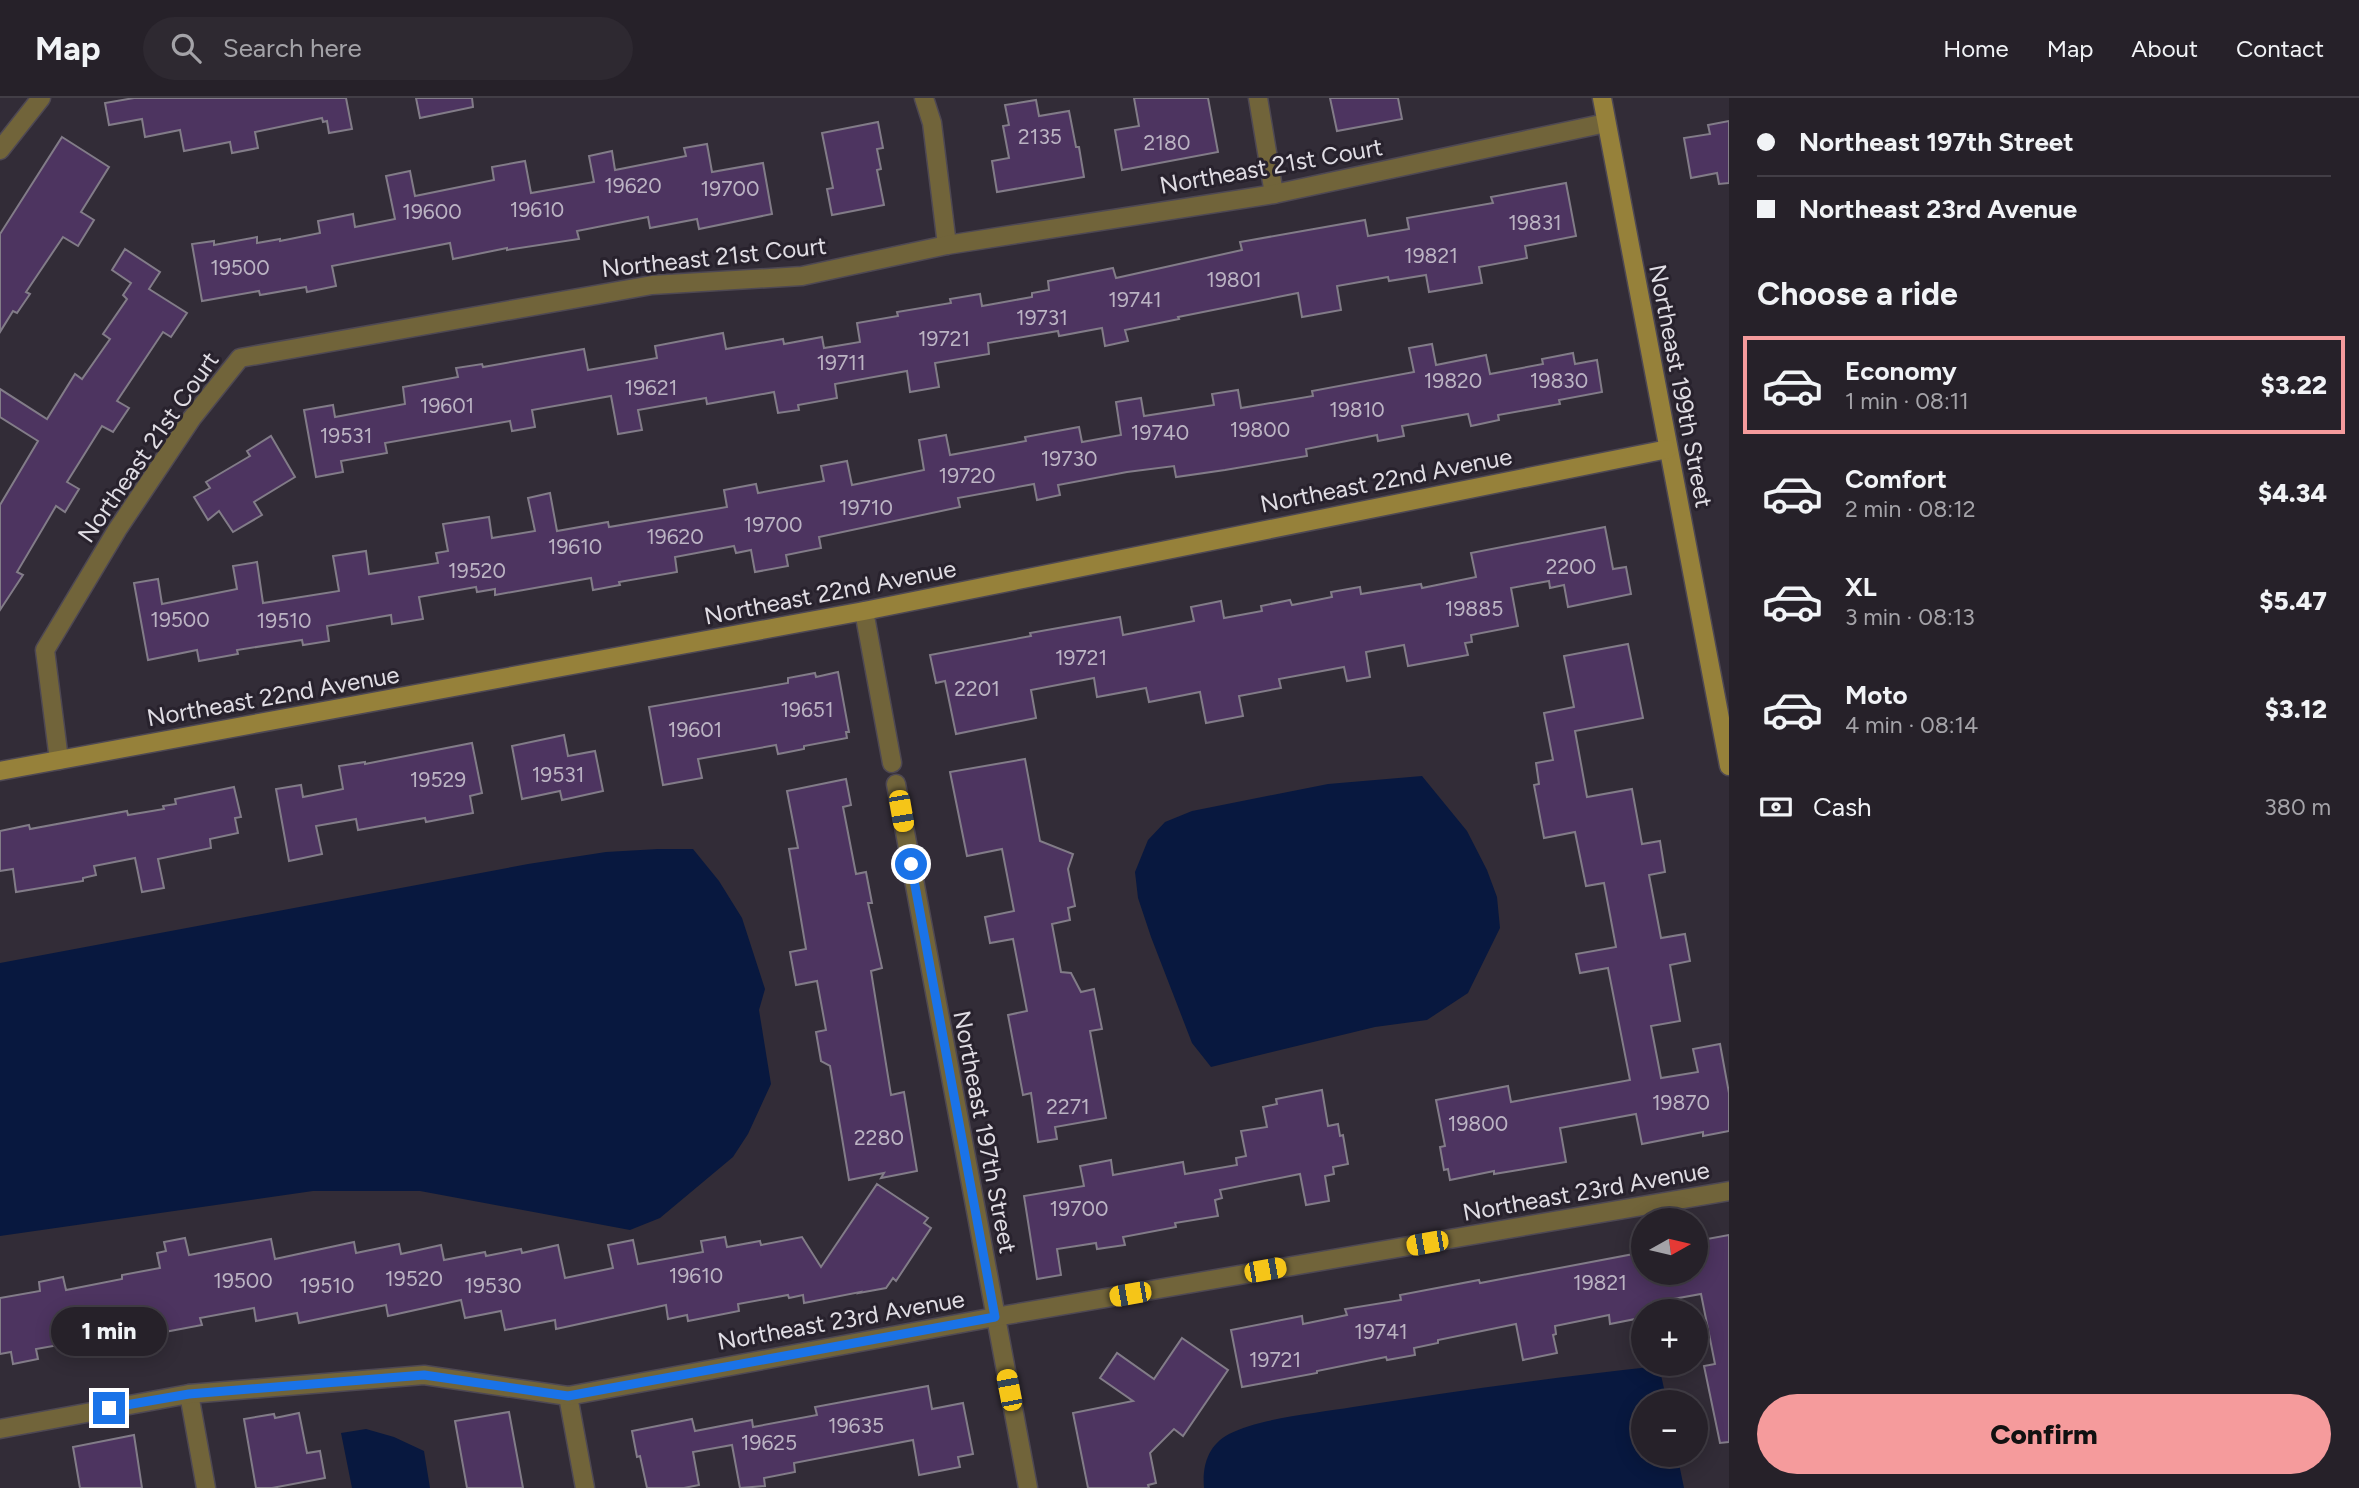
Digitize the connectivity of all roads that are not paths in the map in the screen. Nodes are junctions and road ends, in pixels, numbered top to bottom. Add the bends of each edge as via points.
1 (41, 98) edge
2 (924, 98) edge
3 (1258, 98) edge
4 (1602, 98) edge
5 (1606, 123) junction
6 (0, 150) edge
7 (1275, 194) junction
8 (947, 245) junction
9 (1668, 449) junction
10 (864, 611) junction
11 (59, 760) junction
12 (892, 763) dead end
13 (1729, 766) edge
14 (0, 771) edge
15 (896, 784) dead end
16 (1729, 1191) edge
17 (995, 1317) junction
18 (189, 1394) junction
19 (568, 1396) junction
20 (0, 1429) edge
21 (206, 1488) edge
22 (585, 1488) edge
23 (1028, 1488) edge

1 - 6 street
2 - 8 street via 932,123
3 - 7 street
4 - 5 street, Northeast 199th Street
5 - 7 street, Northeast 21st Court
5 - 9 street, Northeast 199th Street
7 - 8 street, Northeast 21st Court
8 - 11 street, Northeast 21st Court via 802,276 652,285 240,358 192,418 45,650
9 - 10 street, Northeast 22nd Avenue
9 - 13 street, Northeast 199th Street
10 - 11 street, Northeast 22nd Avenue
10 - 12 street
11 - 14 street, Northeast 22nd Avenue
15 - 17 street, Northeast 197th Street
16 - 17 street, Northeast 23rd Avenue
17 - 19 street, Northeast 23rd Avenue
17 - 23 street, Northeast 197th Street
18 - 19 street, Northeast 23rd Avenue via 424,1375
18 - 20 street, Northeast 23rd Avenue
18 - 21 street
19 - 22 street

